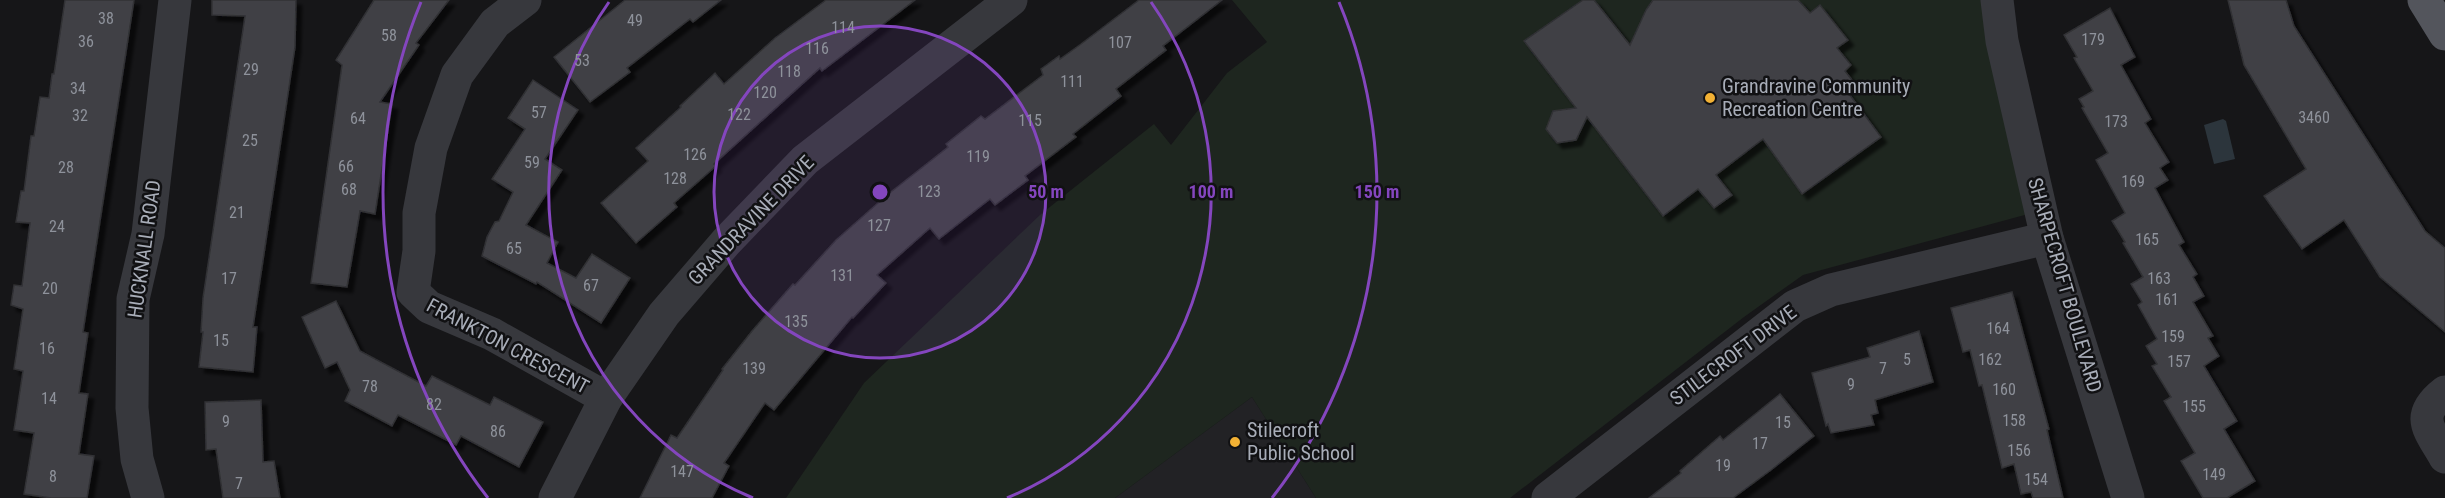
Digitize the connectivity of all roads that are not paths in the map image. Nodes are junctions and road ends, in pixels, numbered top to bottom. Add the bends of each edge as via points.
1 (175, 0) edge
2 (525, 0) edge
3 (1011, 0) edge
4 (1997, 0) edge
5 (2424, 0) edge
6 (2445, 34) edge
7 (2047, 238) junction
8 (2445, 392) edge
9 (606, 398) junction
10 (2445, 457) edge
11 (148, 498) edge
12 (555, 498) edge
13 (1548, 498) edge
14 (2128, 498) edge

1 - 11 street, HUCKNALL ROAD via 148,234 133,299 132,408 137,459
2 - 9 street, FRANKTON CRESCENT via 495,23 458,75 431,148 419,213 413,292 429,307 492,334
3 - 9 street, GRANDRAVINE DRIVE via 805,160 664,314
4 - 7 street, SHARPECROFT BOULEVARD via 2002,41
5 - 6 main road
7 - 13 street, STILECROFT DRIVE via 1831,290 1795,306
7 - 14 street, SHARPECROFT BOULEVARD
8 - 10 street via 2430,405 2426,415 2428,427
9 - 12 street, GRANDRAVINE DRIVE

